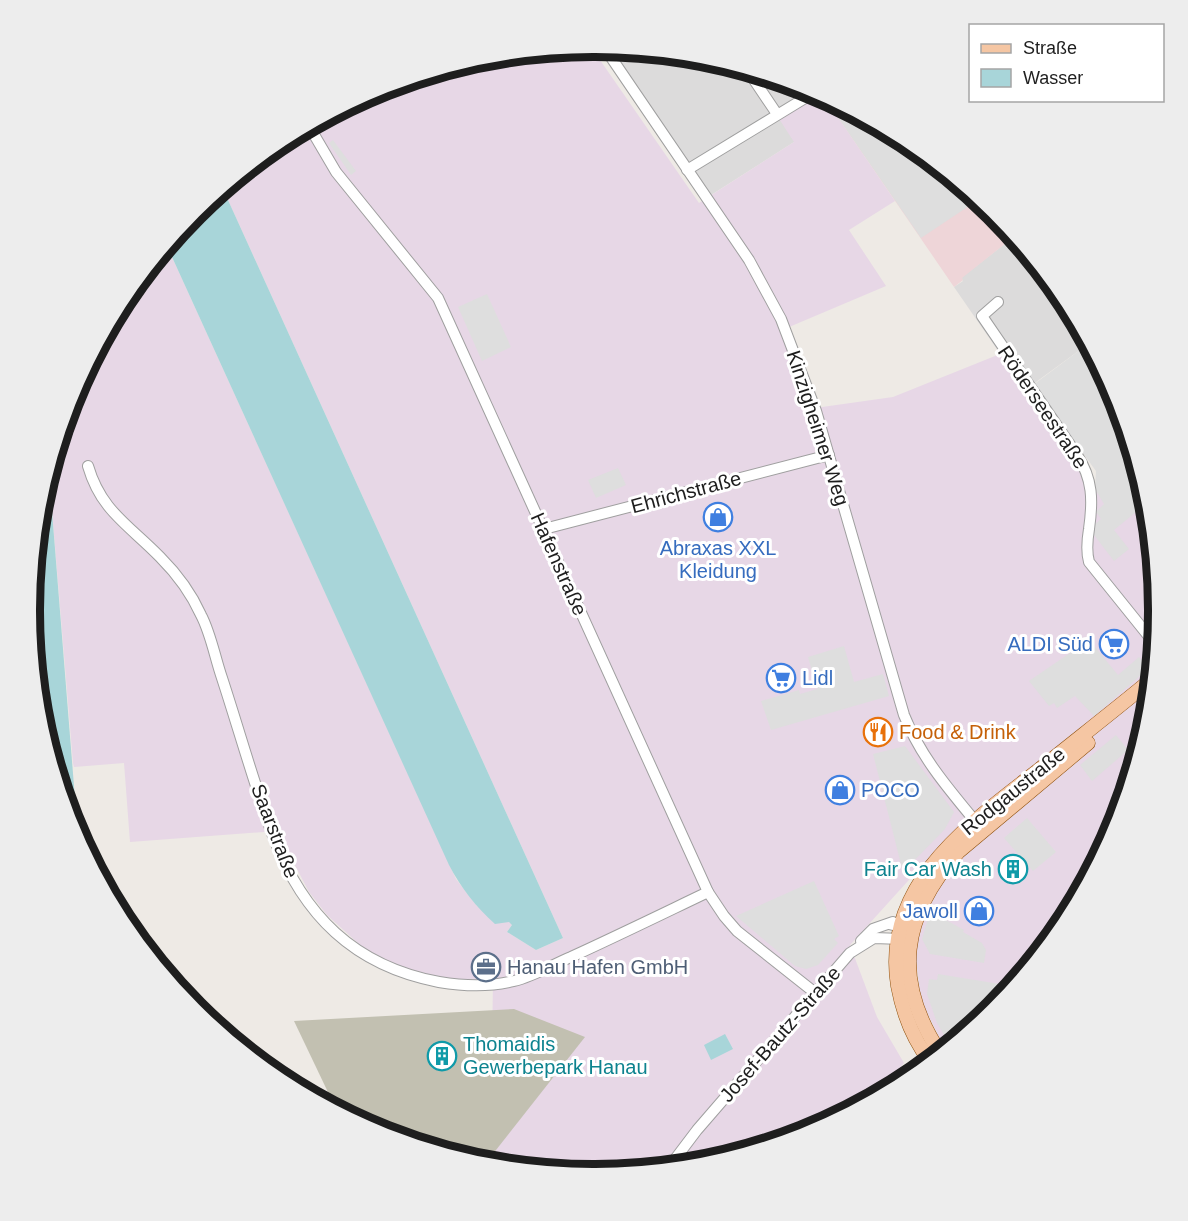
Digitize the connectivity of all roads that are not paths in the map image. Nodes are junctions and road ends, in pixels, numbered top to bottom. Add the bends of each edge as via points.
1 (610, 57) edge
2 (755, 81) edge
3 (804, 98) edge
4 (777, 114) junction
5 (313, 133) edge
6 (687, 170) junction
7 (998, 302) dead end
8 (829, 455) junction
9 (88, 466) dead end
10 (544, 529) junction
11 (1147, 634) edge
12 (1142, 687) edge
13 (1140, 701) edge
14 (979, 825) junction
15 (708, 892) junction
16 (900, 932) junction
17 (852, 951) junction
18 (814, 992) junction
19 (936, 1046) edge
20 (925, 1054) edge
21 (676, 1157) edge

1 - 6 street, Kinzigheimer Weg
2 - 4 street
3 - 4 street
4 - 6 street
5 - 10 street, Hafenstraße via 336,172 438,298
6 - 8 street, Kinzigheimer Weg via 772,299 799,363
7 - 11 street, Röderseestraße via 982,316 1088,475 1092,504 1089,562
8 - 10 street, Ehrichstraße
8 - 14 street, Kinzigheimer Weg via 911,734 927,761
9 - 15 street, Saarstraße via 99,495 164,562 202,615 284,862 318,916 357,950 390,968 428,980 502,983 538,972
10 - 15 street, Hafenstraße
12 - 14 main road, Rodgaustraße
13 - 14 main road, Rodgaustraße
14 - 16 main road, Rodgaustraße
14 - 16 main road, Rodgaustraße via 931,865 905,912
15 - 18 street, Hafenstraße via 737,931
16 - 17 street, Josef-Bautz-Straße via 874,938
16 - 17 street via 870,932
16 - 19 main road, Rodgaustraße via 916,1008
16 - 20 main road, Rodgaustraße via 897,979 903,1011
17 - 18 street, Josef-Bautz-Straße
18 - 21 street, Josef-Bautz-Straße

